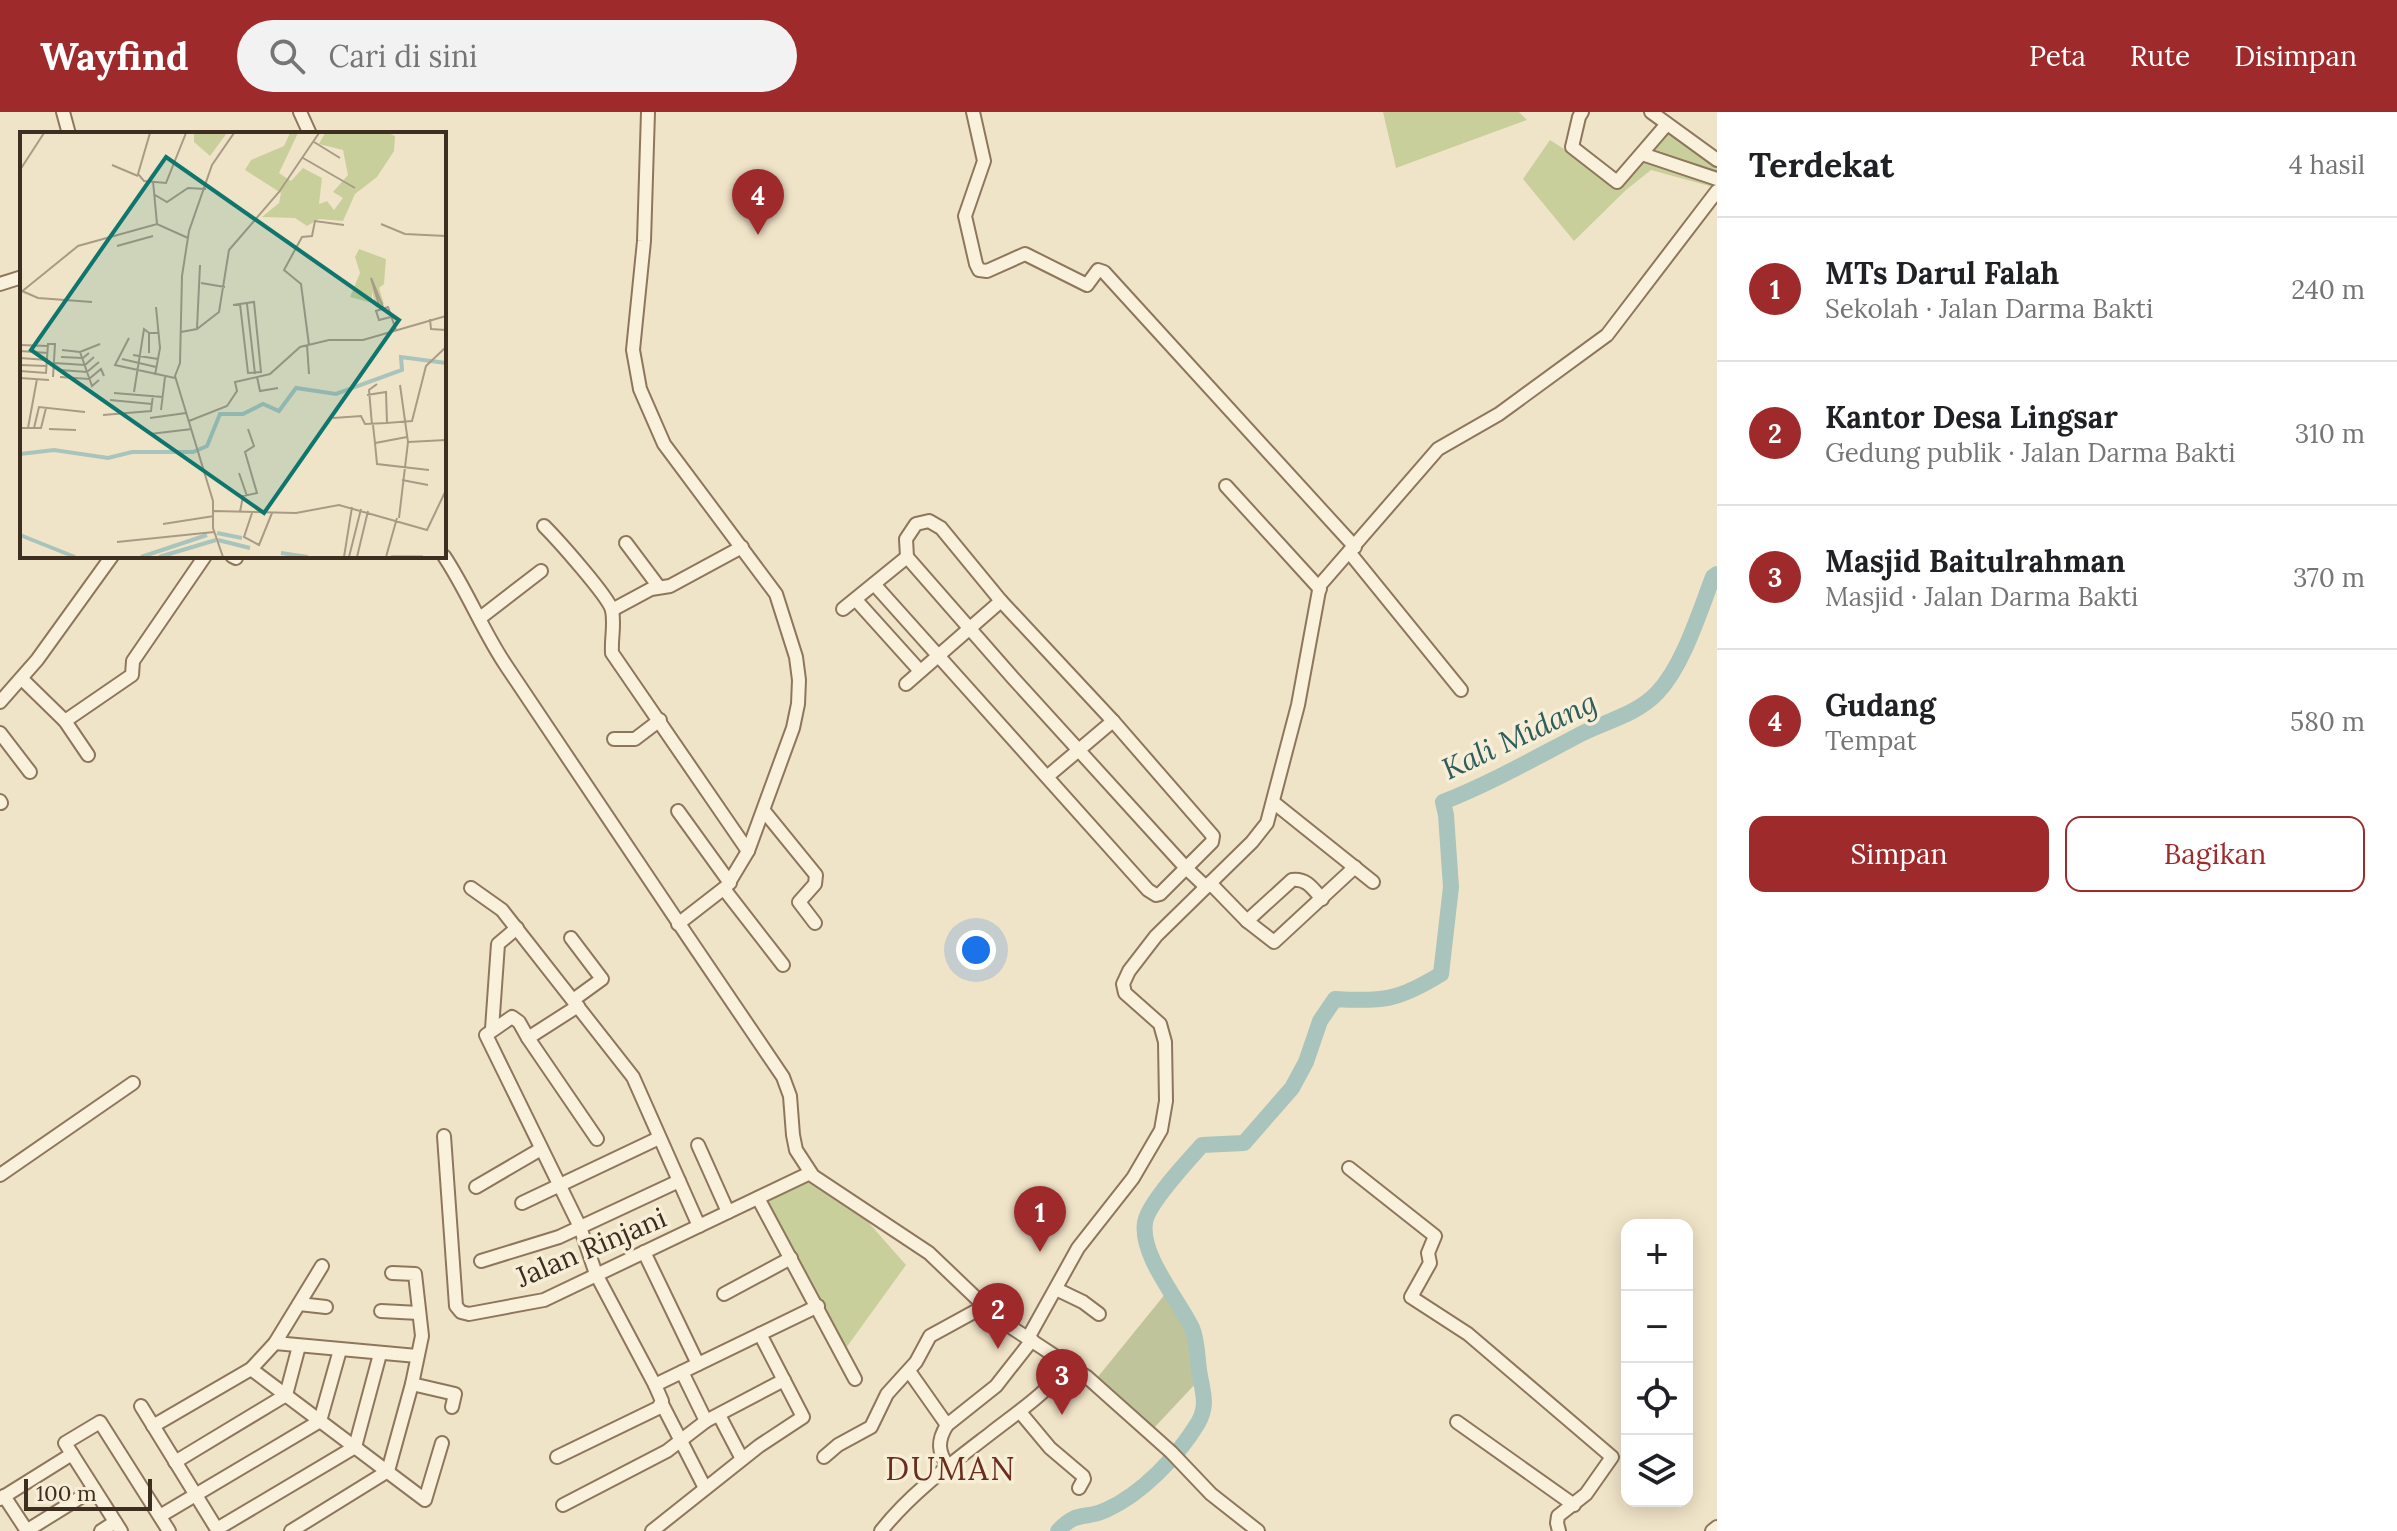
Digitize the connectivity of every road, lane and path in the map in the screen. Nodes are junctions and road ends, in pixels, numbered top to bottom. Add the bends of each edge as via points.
1 (63, 112) edge
2 (300, 112) edge
3 (648, 112) edge
4 (973, 112) edge
5 (1651, 112) edge
6 (1579, 114) edge
7 (1667, 124) junction
8 (68, 132) edge
9 (307, 132) edge
10 (1642, 154) junction
11 (1717, 160) edge
12 (1717, 179) edge
13 (1717, 191) edge
14 (20, 277) edge
15 (0, 284) edge
16 (1226, 486) dead end
17 (544, 526) dead end
18 (626, 543) dead end
19 (742, 547) junction
20 (1352, 550) junction
21 (907, 557) junction
22 (111, 558) edge
23 (204, 558) edge
24 (445, 558) edge
25 (541, 571) dead end
26 (874, 584) junction
27 (659, 587) junction
28 (1320, 589) junction
29 (856, 600) junction
30 (1001, 601) junction
31 (843, 609) dead end
32 (612, 610) junction
33 (480, 618) junction
34 (969, 628) junction
35 (939, 655) junction
36 (920, 671) junction
37 (22, 679) junction
38 (906, 684) dead end
39 (1461, 690) dead end
40 (0, 702) edge
41 (660, 720) junction
42 (65, 721) junction
43 (1113, 721) junction
44 (0, 733) edge
45 (614, 739) dead end
46 (1079, 749) junction
47 (88, 755) dead end
48 (30, 772) dead end
49 (1048, 776) junction
50 (1273, 802) junction
51 (678, 811) dead end
52 (764, 811) junction
53 (748, 851) junction
54 (1355, 867) junction
55 (1186, 868) junction
56 (1373, 882) dead end
57 (1208, 885) junction
58 (727, 886) junction
59 (471, 888) dead end
60 (1322, 899) junction
61 (1247, 921) junction
62 (815, 923) dead end
63 (678, 924) junction
64 (517, 928) junction
65 (571, 938) dead end
66 (783, 965) dead end
67 (575, 1003) junction
68 (492, 1029) junction
69 (528, 1038) junction
70 (133, 1083) dead end
71 (444, 1136) dead end
72 (659, 1138) junction
73 (597, 1139) dead end
74 (698, 1145) dead end
75 (541, 1149) junction
76 (1349, 1168) dead end
77 (810, 1173) junction
78 (0, 1175) edge
79 (679, 1181) junction
80 (560, 1185) junction
81 (476, 1187) dead end
82 (758, 1198) junction
83 (522, 1203) dead end
84 (728, 1212) junction
85 (699, 1226) junction
86 (580, 1227) junction
87 (644, 1252) junction
88 (791, 1258) junction
89 (481, 1261) dead end
90 (322, 1266) dead end
91 (392, 1273) dead end
92 (596, 1274) junction
93 (1056, 1289) junction
94 (724, 1294) dead end
95 (299, 1304) junction
96 (818, 1306) junction
97 (326, 1307) dead end
98 (983, 1307) junction
99 (381, 1311) dead end
100 (419, 1313) junction
101 (1099, 1314) dead end
102 (760, 1334) junction
103 (1030, 1339) junction
104 (275, 1343) junction
105 (299, 1346) junction
106 (340, 1350) junction
107 (380, 1354) junction
108 (417, 1356) junction
109 (698, 1364) junction
110 (1069, 1364) junction
111 (251, 1369) junction
112 (909, 1371) junction
113 (682, 1372) junction
114 (855, 1379) dead end
115 (784, 1380) junction
116 (412, 1384) junction
117 (655, 1385) junction
118 (286, 1395) junction
119 (662, 1404) junction
120 (141, 1406) dead end
121 (452, 1407) dead end
122 (1020, 1412) junction
123 (719, 1415) junction
124 (320, 1421) junction
125 (706, 1421) junction
126 (1457, 1422) dead end
127 (947, 1425) junction
128 (153, 1426) junction
129 (680, 1442) junction
130 (442, 1443) dead end
131 (355, 1447) junction
132 (72, 1454) junction
133 (557, 1457) dead end
134 (824, 1457) dead end
135 (742, 1459) junction
136 (175, 1462) junction
137 (948, 1466) junction
138 (388, 1471) junction
139 (705, 1488) junction
140 (1079, 1488) dead end
141 (94, 1489) junction
142 (196, 1495) junction
143 (2, 1497) edge
144 (563, 1505) dead end
145 (1574, 1505) junction
146 (160, 1516) junction
147 (118, 1527) edge
148 (1717, 1527) edge
149 (217, 1530) edge
150 (27, 1531) edge
151 (101, 1531) edge
152 (169, 1531) edge
153 (291, 1531) edge
154 (652, 1531) edge
155 (881, 1531) edge
156 (1258, 1531) edge
157 (1559, 1531) edge
158 (1712, 1531) edge

1 - 8 street
2 - 9 street
3 - 19 street via 636,371 644,404 664,444
4 - 20 street via 984,161 965,216 979,270 1025,254 1087,285 1098,270 1104,272
5 - 7 street
6 - 10 street via 1572,147 1613,181 1620,181
7 - 10 street
7 - 11 street
10 - 12 street
13 - 20 street via 1607,335 1499,414 1438,449
14 - 15 street
16 - 28 street
17 - 32 street
18 - 27 street
19 - 27 street
19 - 52 street via 776,594 798,668 796,716
20 - 28 street
20 - 39 street
21 - 26 street
21 - 30 street via 911,528 921,522 934,524
21 - 34 street
22 - 37 street
23 - 42 street via 133,661 132,675
24 - 33 street
25 - 33 street
26 - 29 street
26 - 35 street
27 - 32 street
28 - 50 street
29 - 31 street
29 - 36 street
30 - 34 street
30 - 43 street
32 - 41 street via 612,653
33 - 63 street via 501,660
34 - 35 street
34 - 46 street
35 - 36 street
35 - 49 street
36 - 38 street
37 - 40 street
37 - 42 street
41 - 45 street via 635,739
41 - 53 street
42 - 47 street
43 - 46 street
43 - 55 street via 1213,836
44 - 48 street
46 - 49 street
46 - 55 street
49 - 55 street via 1153,894 1160,894
50 - 54 street
50 - 57 street via 1263,830
51 - 58 street
52 - 53 street
52 - 62 street via 816,875 799,902
53 - 58 street
54 - 56 street
54 - 60 street
55 - 57 street
57 - 61 street
57 - 93 street via 1147,947 1123,984 1125,993 1160,1024 1165,1042 1164,1118 1136,1172 1078,1248
58 - 63 street
58 - 66 street
59 - 64 street via 498,905
60 - 61 street via 1274,942
60 - 61 street via 1307,882 1292,880
63 - 77 street via 783,1077 794,1143
64 - 67 street
64 - 68 street via 498,944
65 - 67 street via 602,979
67 - 69 street
67 - 72 street via 633,1077
68 - 69 street via 512,1017
68 - 75 street via 486,1037
69 - 73 street
70 - 78 street
71 - 92 street, Jalan Rinjani via 456,1306 461,1312 535,1302
72 - 79 street
72 - 80 street
74 - 84 street
75 - 80 street
75 - 81 street
76 - 145 street via 1436,1237 1427,1255 1430,1263 1411,1297 1468,1334 1612,1457
77 - 82 street, Jalan Rinjani
77 - 98 street via 941,1263
79 - 85 street
79 - 86 street
80 - 83 street
80 - 86 street
82 - 84 street, Jalan Rinjani
82 - 88 street
84 - 85 street, Jalan Rinjani
85 - 87 street, Jalan Rinjani
86 - 89 street
86 - 92 street
87 - 92 street, Jalan Rinjani
87 - 109 street
88 - 94 street
88 - 96 street
90 - 95 street
91 - 100 street via 415,1274
92 - 117 street
93 - 101 street
93 - 103 street
95 - 97 street
95 - 104 street
96 - 102 street
96 - 114 street
98 - 103 street
98 - 112 street via 934,1333
99 - 100 street
100 - 108 street via 422,1336
102 - 109 street
102 - 115 street
103 - 110 street
103 - 127 street via 996,1386
104 - 105 street
104 - 111 street
105 - 106 street
105 - 118 street
106 - 107 street
106 - 124 street
107 - 108 street
107 - 131 street
108 - 116 street
109 - 113 street
110 - 122 street
110 - 156 street
111 - 118 street
111 - 128 street
112 - 127 street
112 - 134 street via 887,1394 871,1427
113 - 117 street
113 - 125 street
115 - 123 street
115 - 135 street via 803,1417
116 - 121 street via 455,1394
116 - 138 street
117 - 119 street
118 - 124 street
118 - 136 street
119 - 129 street
119 - 133 street
120 - 128 street
122 - 137 street
122 - 140 street via 1083,1476
123 - 125 street
123 - 135 street
124 - 131 street
124 - 142 street
125 - 129 street
126 - 145 street
127 - 137 street via 939,1444
128 - 136 street
129 - 139 street
129 - 144 street
130 - 138 street via 425,1500
131 - 138 street
131 - 149 street
132 - 141 street
132 - 143 street
132 - 146 street via 65,1443 100,1422
135 - 139 street
136 - 142 street
137 - 155 street
138 - 153 street
139 - 154 street
141 - 147 street
141 - 150 street
142 - 146 street
142 - 149 street
143 - 150 street
145 - 157 street via 1558,1516
146 - 152 street
147 - 151 street
148 - 158 street

